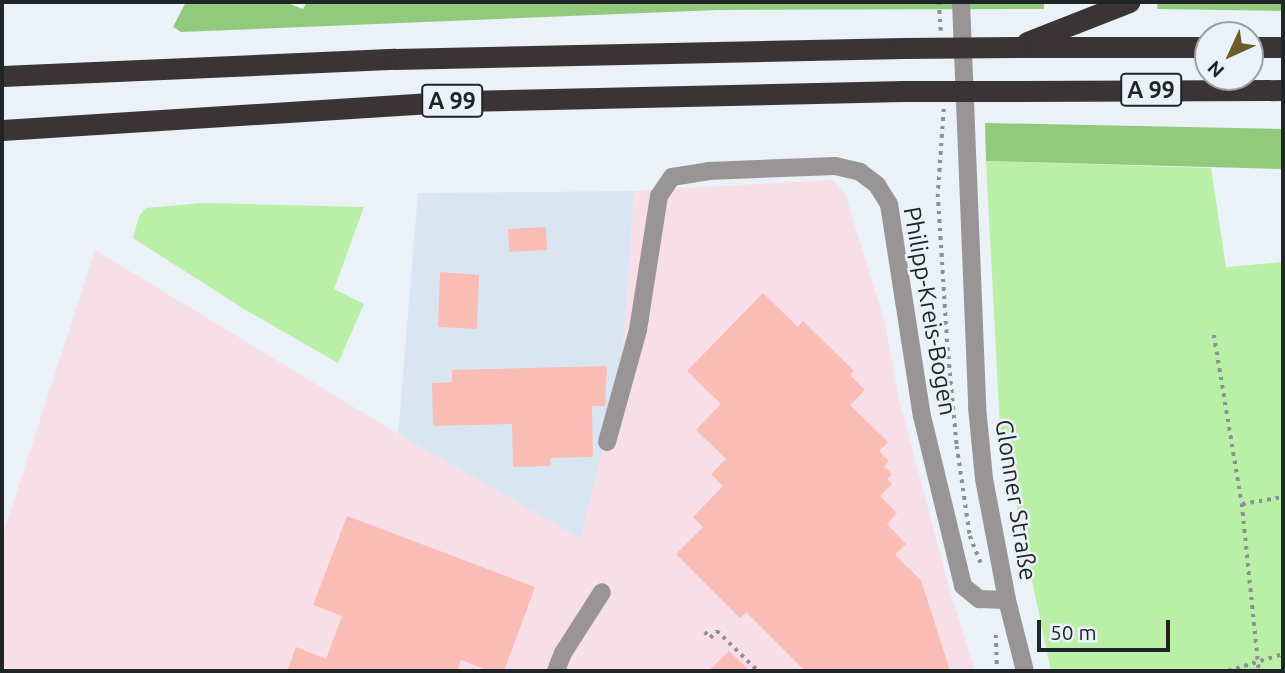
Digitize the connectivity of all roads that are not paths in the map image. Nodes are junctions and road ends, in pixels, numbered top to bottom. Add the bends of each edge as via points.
1 (961, 2) edge
2 (1129, 2) edge
3 (1016, 47) junction
4 (1194, 47) edge
5 (1264, 47) edge
6 (1283, 47) edge
7 (2, 76) edge
8 (1283, 90) edge
9 (2, 130) edge
10 (607, 442) dead end
11 (602, 592) dead end
12 (999, 600) junction
13 (556, 671) edge
14 (1025, 671) edge

1 - 12 street, Glonner Straße via 973,334
2 - 3 highway
3 - 4 highway, A 99
3 - 7 highway, A 99, bridge via 382,59
5 - 6 highway
8 - 9 highway, A 99, bridge via 904,91 462,101
10 - 12 street, Philipp-Kreis-Bogen via 638,330 659,196 672,177 835,166 860,172 877,185 889,204 922,416 963,586 979,599
11 - 13 street
12 - 14 street, Glonner Straße

